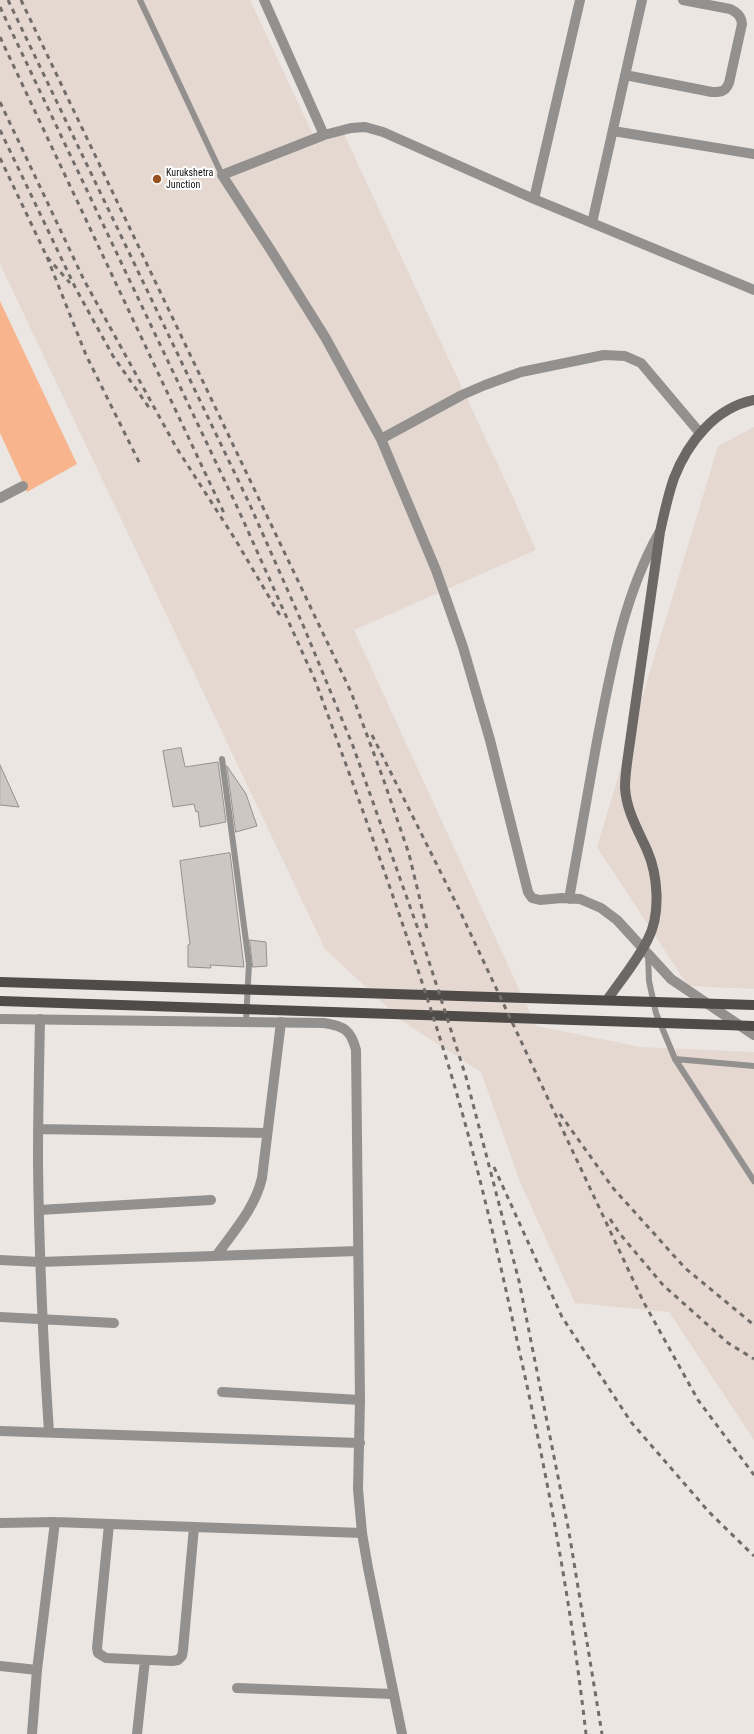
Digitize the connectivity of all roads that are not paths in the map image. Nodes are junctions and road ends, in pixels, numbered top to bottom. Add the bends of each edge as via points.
1 (140, 0) edge
2 (264, 0) edge
3 (580, 0) edge
4 (642, 0) edge
5 (683, 0) edge
6 (625, 75) junction
7 (613, 131) junction
8 (324, 135) junction
9 (754, 154) edge
10 (222, 175) junction
11 (534, 199) junction
12 (592, 223) junction
13 (754, 290) edge
14 (754, 400) edge
15 (700, 433) junction
16 (381, 439) junction
17 (23, 486) dead end
18 (0, 498) edge
19 (660, 532) junction
20 (222, 759) dead end
21 (569, 899) junction
22 (648, 954) junction
23 (0, 982) edge
24 (0, 1000) edge
25 (607, 1000) junction
26 (754, 1005) edge
27 (0, 1019) edge
28 (40, 1019) junction
29 (246, 1021) junction
30 (281, 1022) junction
31 (754, 1026) edge
32 (754, 1035) edge
33 (675, 1059) junction
34 (754, 1066) edge
35 (38, 1129) junction
36 (267, 1133) junction
37 (754, 1181) edge
38 (211, 1200) dead end
39 (39, 1210) junction
40 (358, 1251) junction
41 (216, 1256) junction
42 (0, 1260) edge
43 (40, 1262) junction
44 (0, 1317) edge
45 (42, 1319) junction
46 (114, 1323) dead end
47 (222, 1392) dead end
48 (360, 1400) junction
49 (0, 1430) edge
50 (49, 1432) junction
51 (360, 1443) junction
52 (55, 1522) junction
53 (0, 1523) edge
54 (109, 1524) junction
55 (194, 1527) junction
56 (362, 1533) junction
57 (145, 1660) junction
58 (0, 1666) edge
59 (37, 1670) junction
60 (237, 1688) dead end
61 (393, 1694) junction
62 (32, 1734) edge
63 (137, 1734) edge
64 (402, 1734) edge

1 - 10 lane
2 - 8 street
3 - 11 street
4 - 6 street
5 - 6 street via 730,9 737,12 741,18 742,24 726,90 712,92
6 - 7 street
7 - 9 street
7 - 12 street
8 - 10 street
8 - 11 street via 365,127 384,132
10 - 16 street via 325,337
11 - 12 street
12 - 13 street
14 - 15 main road via 722,412
15 - 16 street via 641,363 625,356 604,355 521,372 462,395
15 - 19 main road via 682,460 674,478
16 - 21 street via 436,570 463,647 490,740 528,892 532,898 540,900
17 - 18 street
19 - 21 street via 645,558 629,599 609,676
19 - 25 main road via 625,788 628,808 655,875 654,917 649,938
20 - 29 lane via 249,964
21 - 22 street via 580,899 601,908 617,920
22 - 32 street via 671,979
22 - 33 lane via 649,981 656,1013
23 - 25 main road
24 - 31 main road
25 - 26 main road
27 - 28 street
28 - 29 street
28 - 35 street
29 - 30 street
30 - 36 street
30 - 40 street via 339,1025 353,1039 356,1050
33 - 34 lane
33 - 37 lane
35 - 36 street
35 - 39 street
36 - 41 street via 262,1178 255,1200
38 - 39 street
39 - 43 street
40 - 41 street
40 - 48 street
41 - 43 street
42 - 43 street
43 - 45 street
44 - 45 street
45 - 46 street
45 - 50 street
47 - 48 street
48 - 51 street
49 - 50 street
50 - 51 street
51 - 56 street via 358,1489
52 - 53 street
52 - 54 street
52 - 59 street
54 - 55 street
54 - 57 street via 98,1653 106,1658
55 - 56 street
55 - 57 street via 182,1656 172,1661
56 - 61 street
57 - 63 street
58 - 59 street
59 - 62 street
60 - 61 street
61 - 64 street

